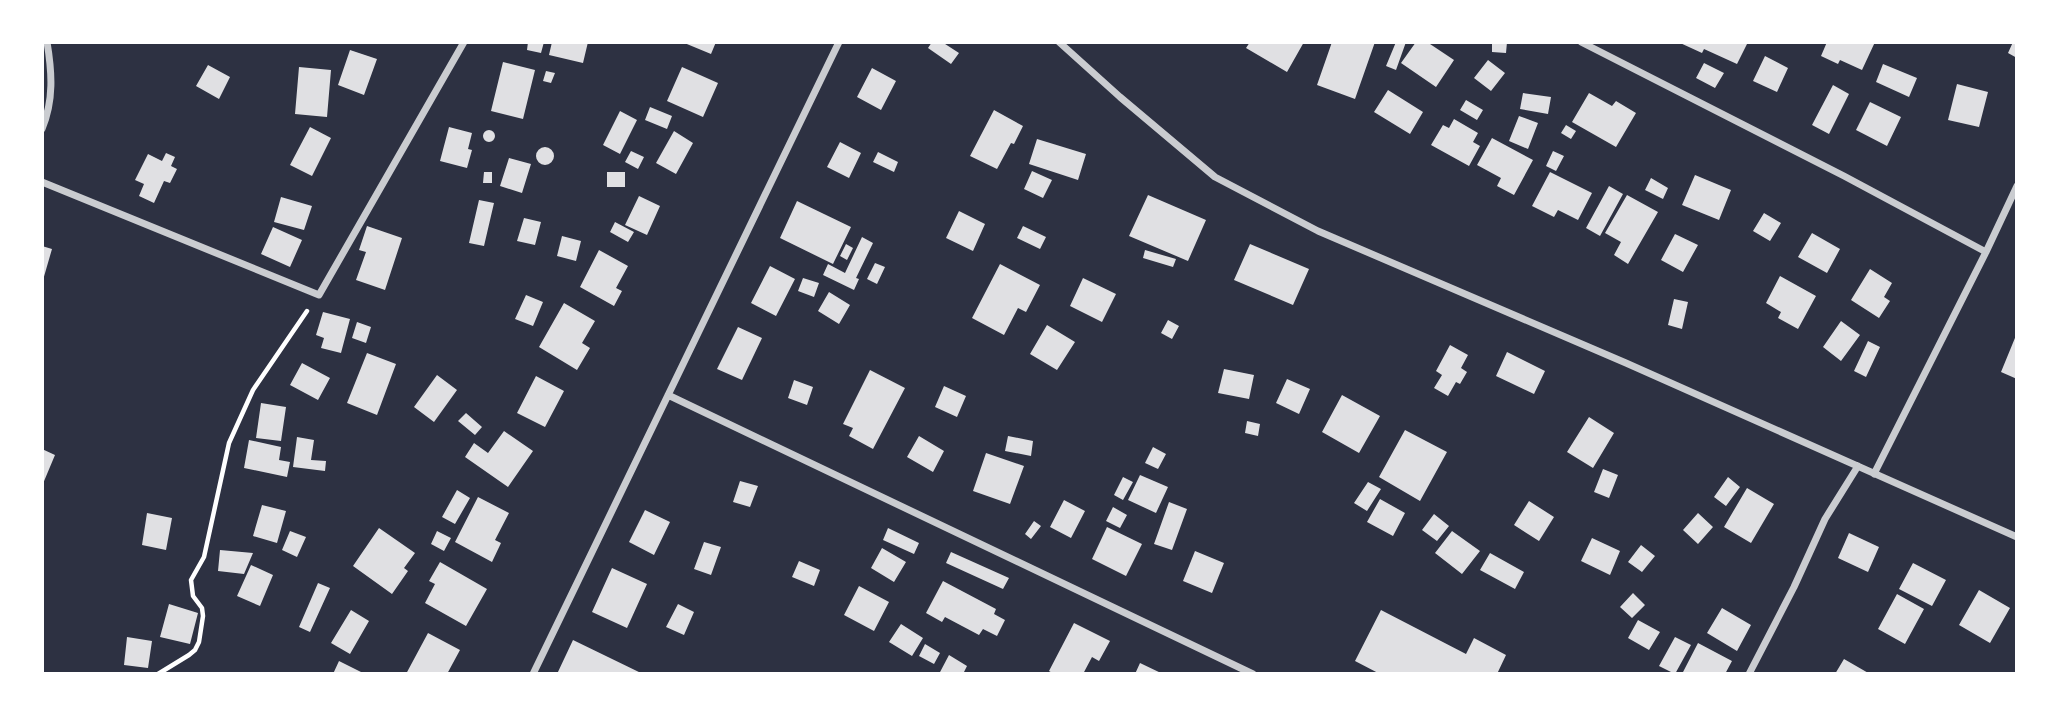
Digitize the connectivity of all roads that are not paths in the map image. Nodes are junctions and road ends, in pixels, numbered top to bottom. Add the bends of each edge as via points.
1 (47, 42) edge
2 (464, 42) edge
3 (839, 42) edge
4 (1059, 42) edge
5 (1581, 42) edge
6 (42, 129) edge
7 (42, 182) edge
8 (2017, 186) edge
9 (1986, 252) junction
10 (668, 395) junction
11 (1857, 466) junction
12 (1874, 474) junction
13 (2017, 537) edge
14 (533, 674) edge
15 (1253, 674) edge
16 (1749, 674) edge

1 - 6 street via 52,72
2 - 7 street via 319,295
3 - 10 street
4 - 11 street via 1214,177 1318,231
5 - 9 street
8 - 9 street
9 - 12 street
10 - 14 street
10 - 15 street
11 - 12 street
11 - 16 street via 1825,519
12 - 13 street

